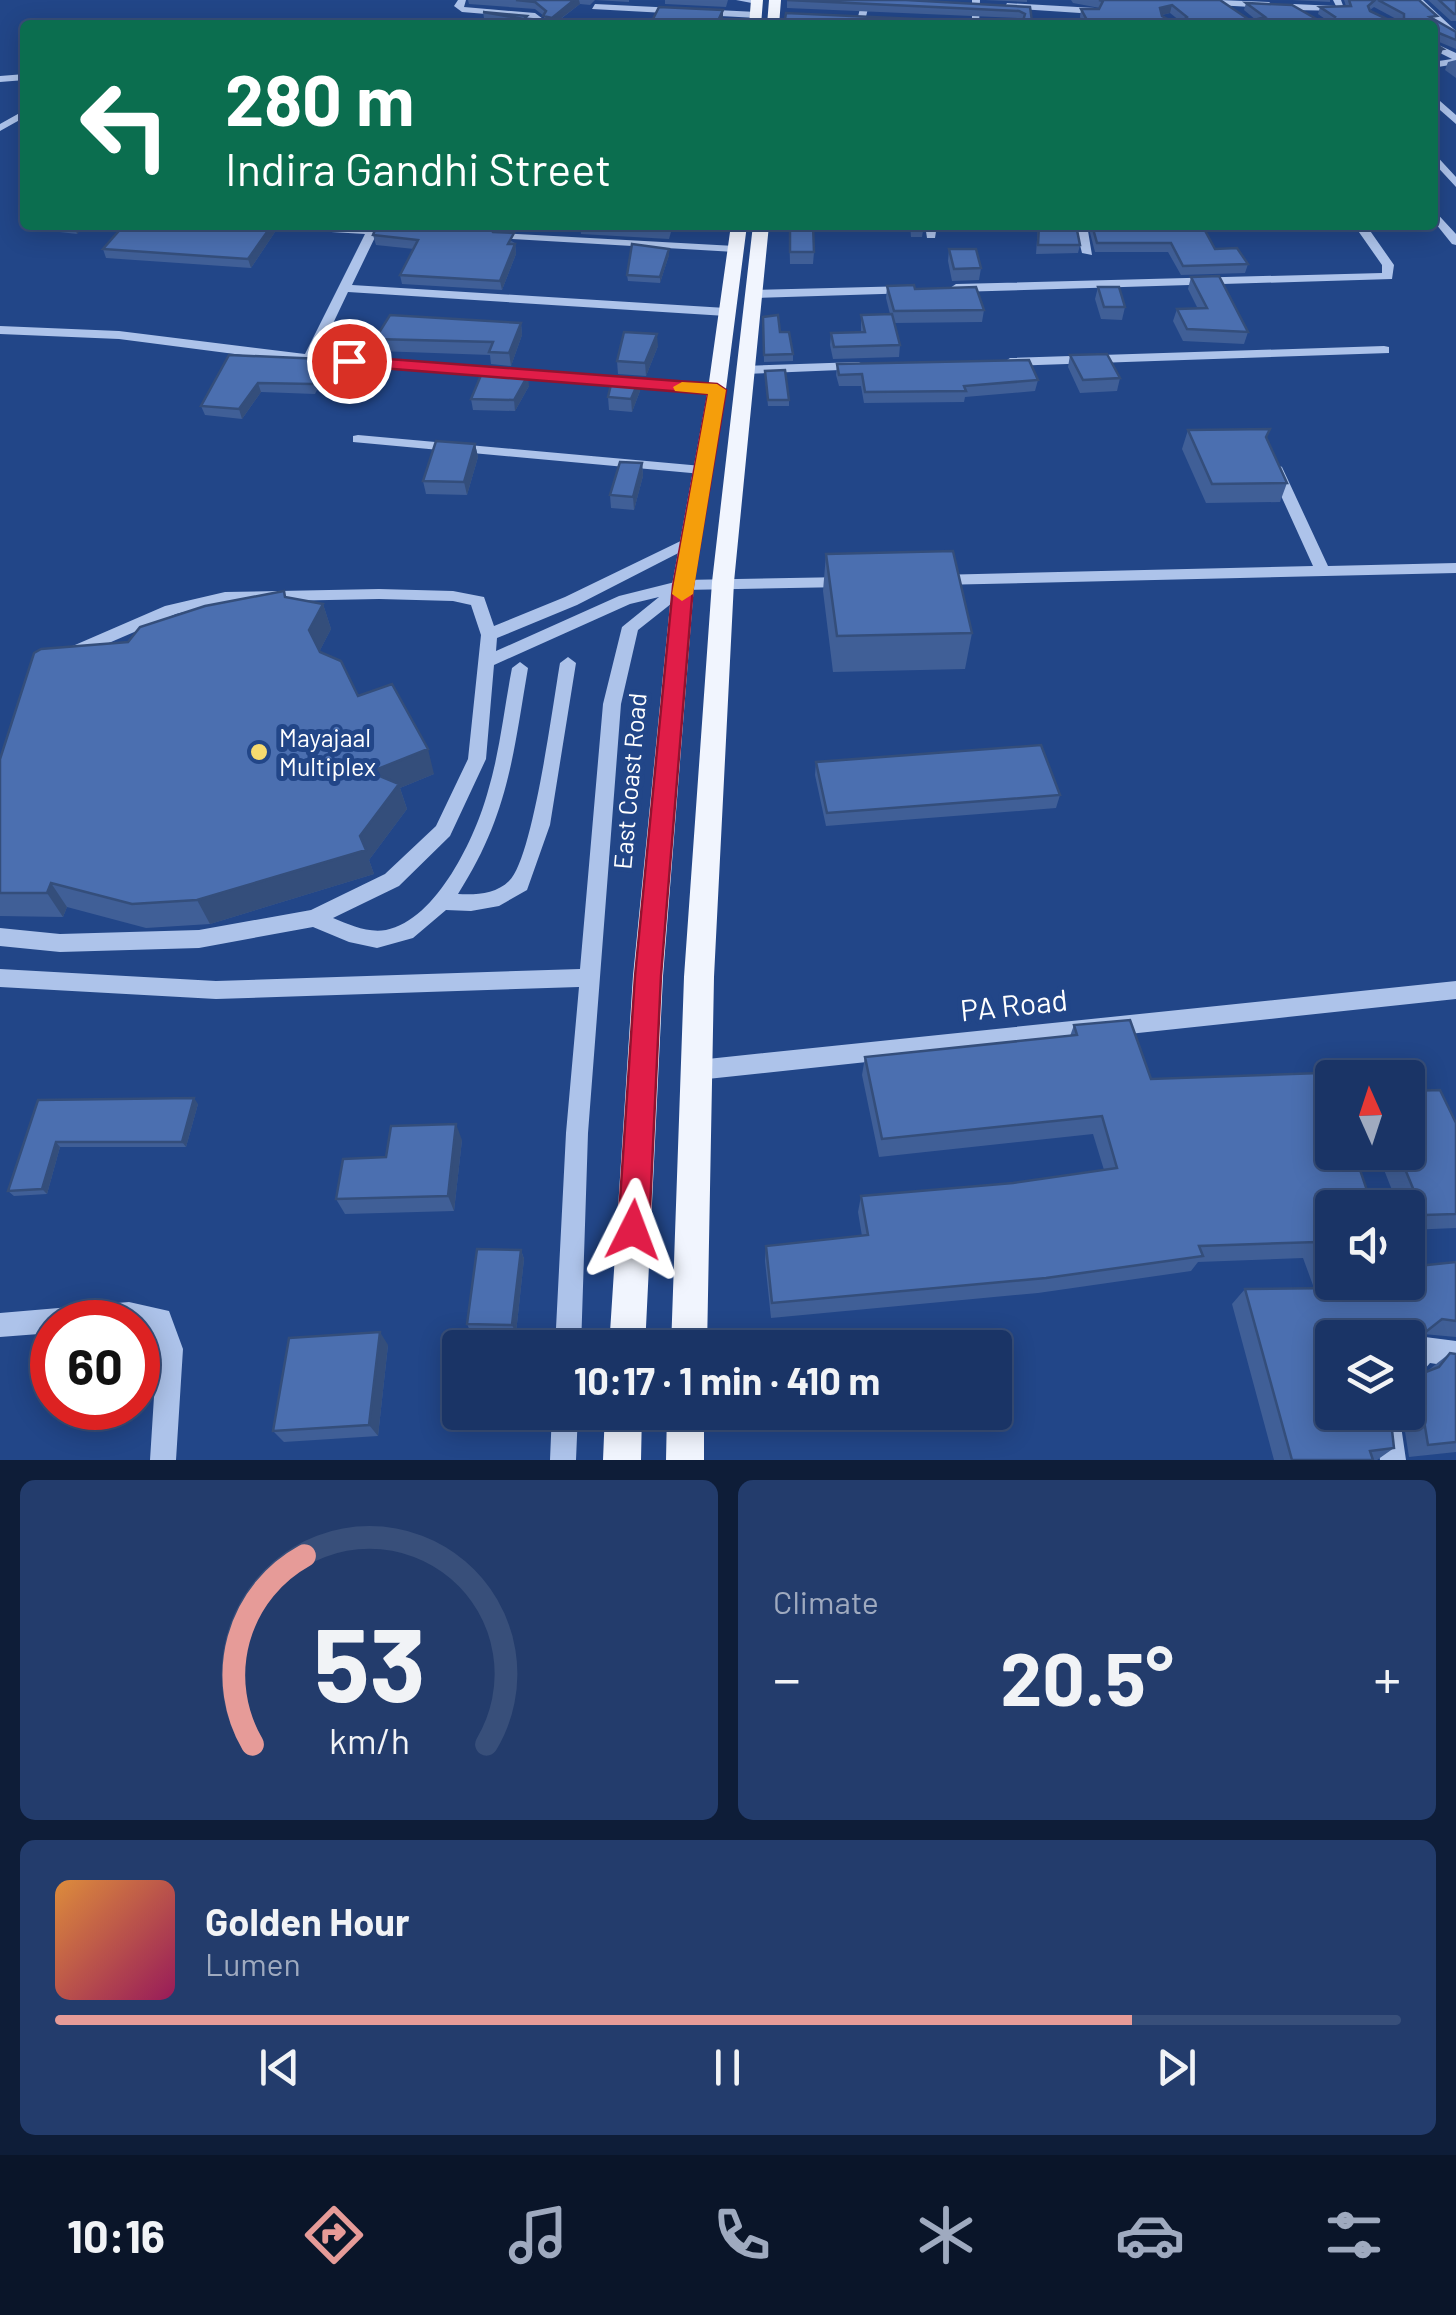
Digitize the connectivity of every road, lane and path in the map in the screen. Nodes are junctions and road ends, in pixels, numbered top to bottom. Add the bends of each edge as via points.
1 (462, 0) edge
2 (740, 0) edge
3 (757, 0) edge
4 (1336, 0) edge
5 (1418, 0) edge
6 (1218, 1) edge
7 (976, 2) edge
8 (960, 3) edge
9 (595, 7) dead end
10 (1293, 7) junction
11 (1095, 10) edge
12 (774, 13) edge
13 (792, 15) edge
14 (1238, 15) edge
15 (845, 16) edge
16 (881, 18) edge
17 (538, 20) edge
18 (756, 20) edge
19 (858, 20) edge
20 (868, 20) edge
21 (1316, 20) edge
22 (1456, 36) edge
23 (1438, 162) edge
24 (1438, 173) edge
25 (1447, 173) junction
26 (1456, 184) edge
27 (1438, 219) edge
28 (354, 230) edge
29 (761, 230) edge
30 (1082, 230) edge
31 (1363, 230) edge
32 (500, 236) edge
33 (737, 237) edge
34 (1456, 242) edge
35 (1088, 254) dead end
36 (342, 288) junction
37 (755, 294) junction
38 (726, 312) junction
39 (0, 330) edge
40 (1384, 350) dead end
41 (310, 358) junction
42 (996, 362) edge
43 (880, 366) edge
44 (744, 370) junction
45 (717, 390) junction
46 (358, 439) dead end
47 (1269, 454) edge
48 (702, 470) junction
49 (691, 541) junction
50 (1456, 568) edge
51 (1323, 571) junction
52 (916, 580) edge
53 (858, 582) edge
54 (723, 584) junction
55 (683, 586) junction
56 (488, 635) junction
57 (61, 658) edge
58 (486, 662) junction
59 (568, 663) dead end
60 (520, 668) dead end
61 (439, 902) junction
62 (314, 918) junction
63 (0, 937) edge
64 (0, 978) edge
65 (588, 978) junction
66 (1456, 990) edge
67 (698, 1070) junction
68 (0, 1325) edge
69 (569, 1330) edge
70 (629, 1330) edge
71 (690, 1330) edge
72 (1425, 1350) edge
73 (1456, 1354) edge
74 (564, 1430) edge
75 (623, 1430) edge
76 (686, 1430) edge
77 (1389, 1430) edge
78 (162, 1460) edge
79 (563, 1460) edge
80 (622, 1460) edge
81 (685, 1460) edge
82 (1393, 1460) edge

1 - 17 street via 462,9
2 - 3 street
3 - 18 main road
4 - 10 street via 1342,9
5 - 22 street
6 - 10 street
6 - 14 street
7 - 8 street
7 - 11 street
9 - 18 street
10 - 21 street
12 - 13 street
15 - 19 street
16 - 20 street
23 - 25 street
24 - 25 street
25 - 26 street
27 - 34 street
28 - 36 street via 372,231
29 - 37 main road
30 - 35 street
31 - 37 street via 1388,276
32 - 33 street
33 - 38 main road, East Coast Road
36 - 38 street
36 - 41 street
37 - 44 main road
38 - 45 main road, East Coast Road
39 - 41 street via 119,335
40 - 42 street
41 - 45 street
43 - 44 street
44 - 54 main road
45 - 48 main road, East Coast Road
46 - 48 street
47 - 51 street
48 - 49 main road, East Coast Road
49 - 55 main road, East Coast Road
49 - 56 street
50 - 51 street
51 - 52 street
53 - 54 street
54 - 55 street
54 - 67 main road
55 - 58 street via 625,600
55 - 65 street via 630,628 612,704
55 - 70 main road, East Coast Road via 646,995
56 - 57 street via 478,601 453,596 225,597 171,610
56 - 58 street
58 - 62 street via 477,759 443,831 392,880
59 - 61 street via 541,826 520,884 499,898
60 - 61 street via 492,809
61 - 62 street via 430,915 389,938 359,938
62 - 63 street via 200,939 60,943
64 - 65 street via 216,990
65 - 69 street
66 - 67 street, PA Road
67 - 71 main road
68 - 78 street via 129,1314 160,1320 170,1349
72 - 73 street
74 - 79 street
75 - 80 main road
76 - 81 main road
77 - 82 street

